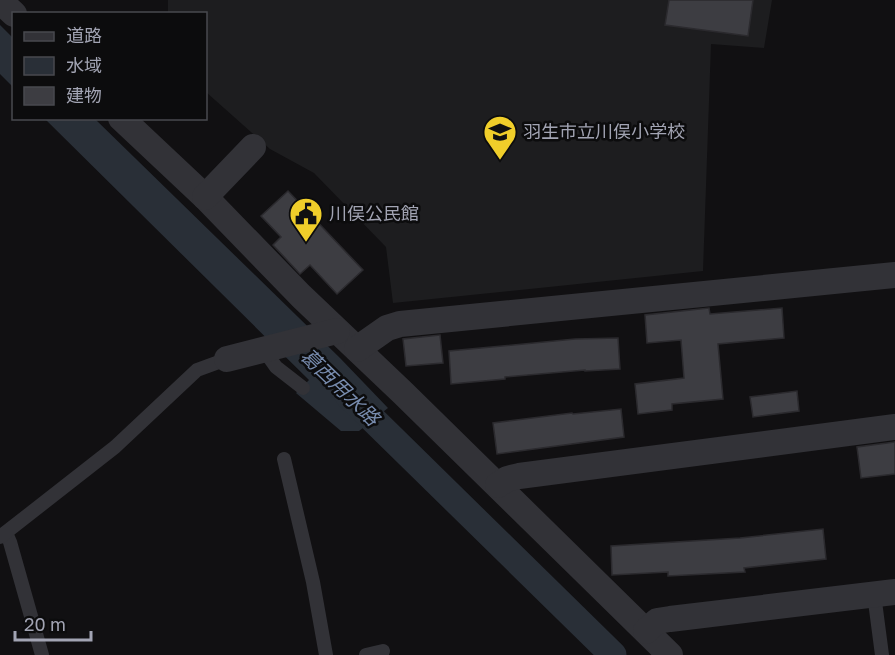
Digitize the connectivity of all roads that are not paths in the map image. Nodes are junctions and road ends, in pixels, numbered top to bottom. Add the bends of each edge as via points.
1 (123, 120) edge
2 (253, 147) dead end
3 (205, 197) junction
4 (895, 275) edge
5 (326, 334) junction
6 (357, 349) junction
7 (265, 350) junction
8 (227, 359) joint
9 (303, 388) dead end
10 (895, 427) edge
11 (284, 459) dead end
12 (498, 485) junction
13 (3, 535) edge
14 (885, 593) edge
15 (646, 631) junction
16 (383, 651) dead end
17 (42, 655) edge
18 (326, 655) edge
19 (366, 655) edge
20 (670, 655) edge
21 (882, 655) edge

1 - 3 street
2 - 3 street
3 - 5 street
4 - 6 street via 400,324 387,328
5 - 6 street
5 - 7 street
6 - 12 street
7 - 8 street
7 - 9 lane via 276,367
8 - 13 lane via 197,370 115,447
10 - 12 street via 519,476
11 - 18 lane
12 - 15 street
13 - 17 lane via 10,542
14 - 15 street via 657,621
14 - 21 lane
15 - 20 street
16 - 19 lane

